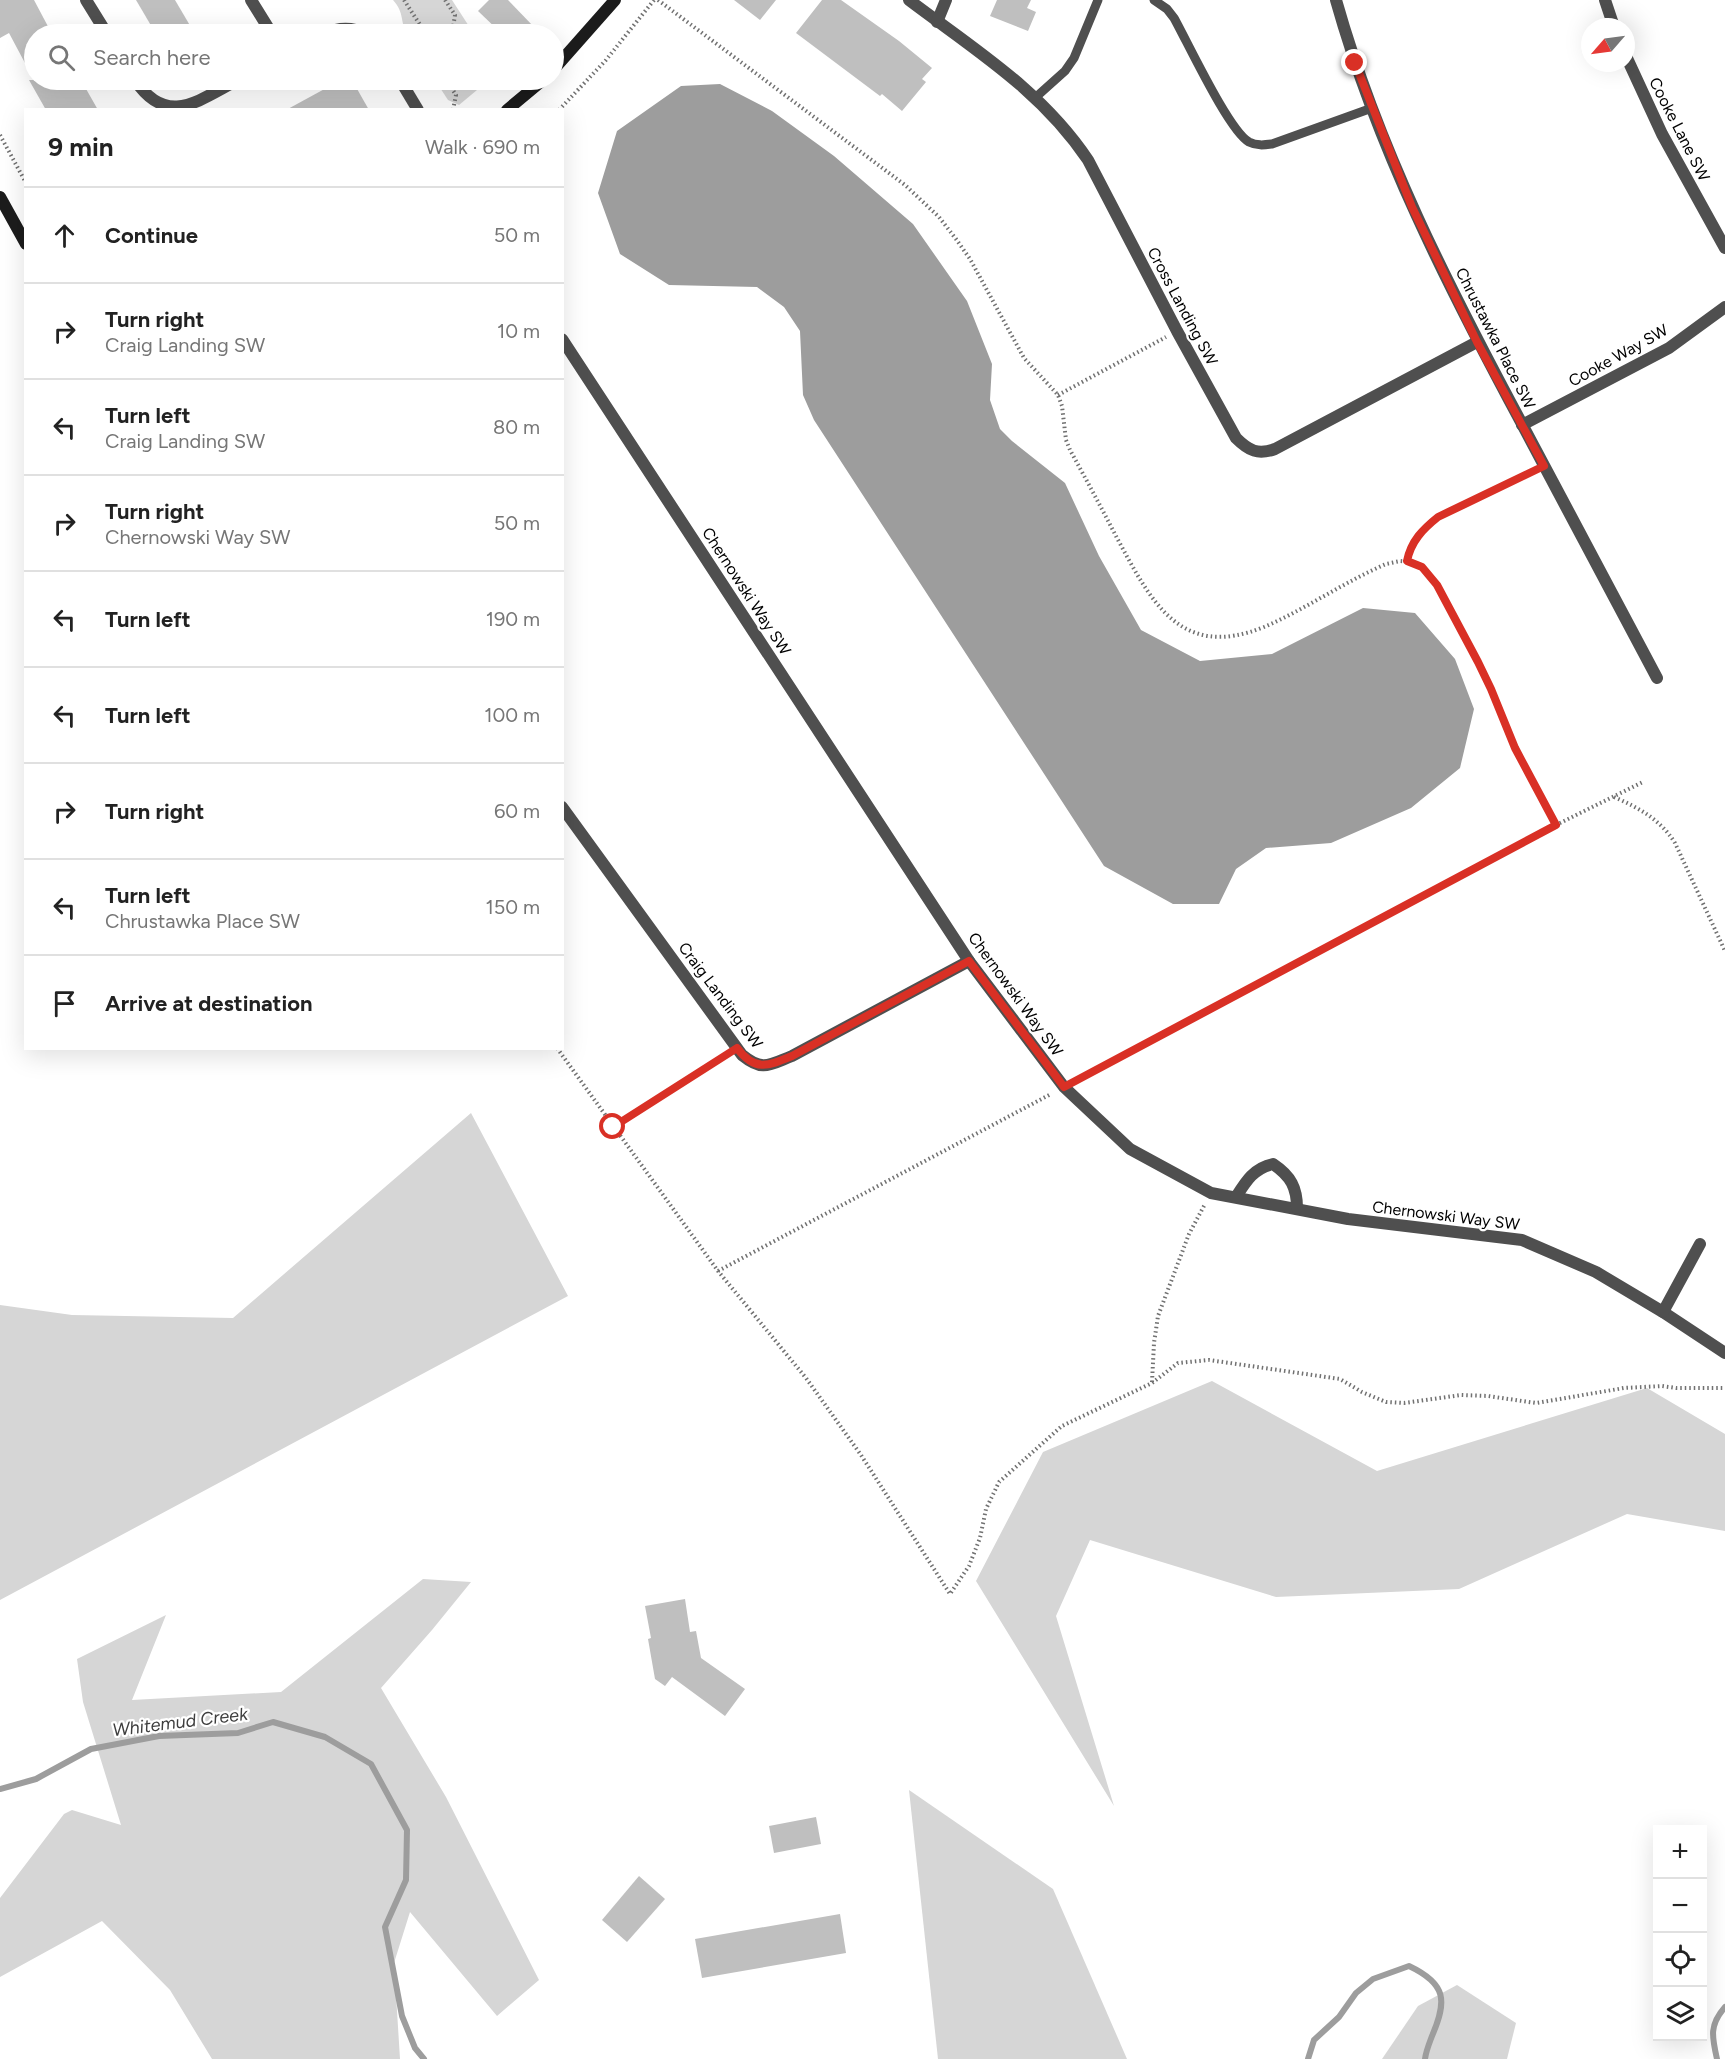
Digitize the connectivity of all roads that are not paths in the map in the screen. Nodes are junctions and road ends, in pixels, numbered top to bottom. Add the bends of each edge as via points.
1 (86, 0) edge
2 (251, 0) edge
3 (615, 0) edge
4 (909, 0) edge
5 (946, 0) edge
6 (1098, 0) edge
7 (1154, 0) edge
8 (1336, 0) edge
9 (1605, 0) edge
10 (1611, 18) edge
11 (938, 22) junction
12 (101, 24) edge
13 (266, 24) edge
14 (564, 58) edge
15 (1633, 72) edge
16 (142, 90) edge
17 (219, 90) edge
18 (406, 90) edge
19 (531, 90) edge
20 (1036, 97) junction
21 (417, 108) edge
22 (509, 108) edge
23 (1372, 108) junction
24 (0, 197) edge
25 (24, 240) edge
26 (1725, 248) edge
27 (1725, 307) edge
28 (564, 342) edge
29 (1477, 342) junction
30 (1522, 425) junction
31 (1657, 678) dead end
32 (564, 810) edge
33 (969, 961) junction
34 (1236, 1197) junction
35 (1297, 1208) junction
36 (1700, 1244) dead end
37 (1663, 1312) junction
38 (1725, 1353) edge

1 - 12 street
2 - 13 street
3 - 14 street
4 - 11 street, Cross Landing SW
5 - 11 street
6 - 20 lane via 1074,58
7 - 23 lane via 1174,18 1232,125 1250,142 1260,146 1272,144
8 - 23 street, Chrustawka Place SW
9 - 10 street
11 - 20 street, Cross Landing SW
15 - 26 street, Cooke Lane SW via 1662,134
16 - 17 street via 159,104 176,107
18 - 21 street
19 - 22 street
20 - 29 street, Cross Landing SW via 1073,137 1088,160 1236,438 1253,452 1275,449
23 - 29 street, Chrustawka Place SW via 1412,207
24 - 25 street
27 - 30 street, Cooke Way SW via 1669,348
28 - 33 street, Chernowski Way SW
29 - 30 street, Chrustawka Place SW
30 - 31 street, Chrustawka Place SW
32 - 33 street, Craig Landing SW via 742,1055 755,1065 771,1065 792,1056
33 - 34 street, Chernowski Way SW via 1064,1087 1130,1149 1211,1193
34 - 35 street, Chernowski Way SW
34 - 35 street via 1261,1167 1273,1164 1293,1182
35 - 37 street, Chernowski Way SW via 1348,1219 1522,1240 1596,1272
36 - 37 street
37 - 38 street, Chernowski Way SW

